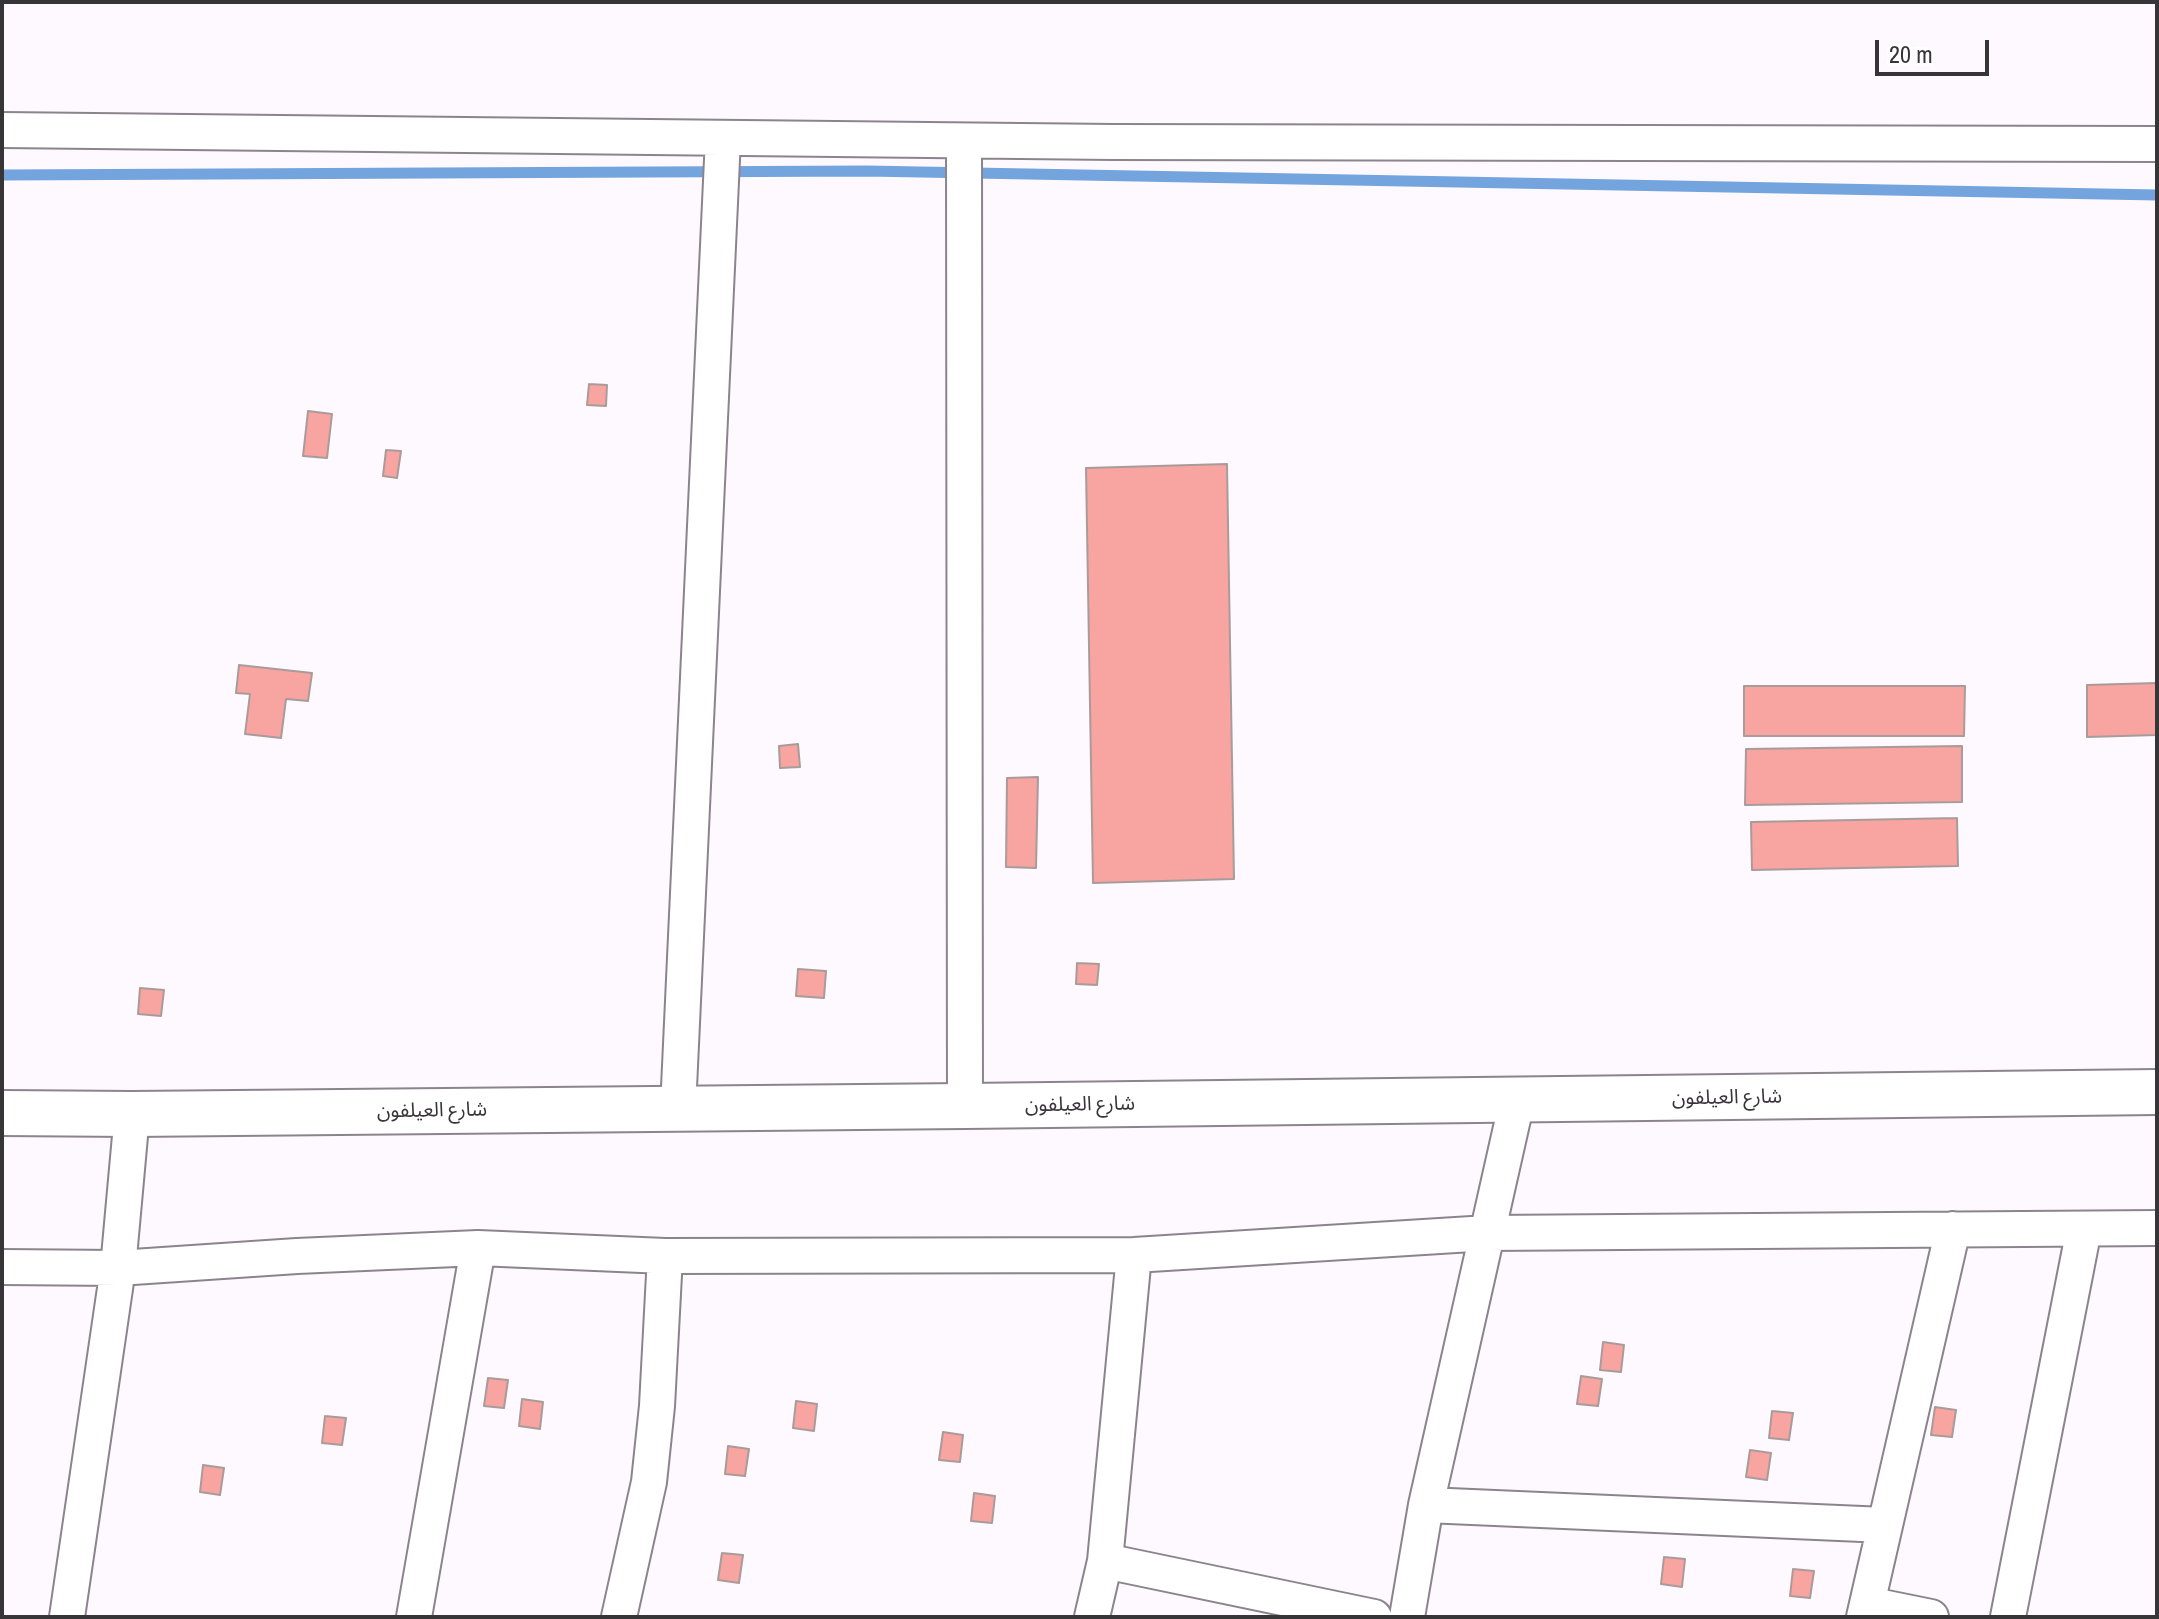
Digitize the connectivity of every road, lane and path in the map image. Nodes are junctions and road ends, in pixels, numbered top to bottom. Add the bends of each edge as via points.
1 (2, 130) edge
2 (723, 138) junction
3 (964, 141) junction
4 (2157, 144) edge
5 (2157, 1092) edge
6 (1517, 1101) junction
7 (965, 1106) junction
8 (678, 1109) junction
9 (2, 1113) edge
10 (132, 1114) junction
11 (2157, 1228) edge
12 (1953, 1229) junction
13 (2084, 1229) junction
14 (1488, 1233) junction
15 (478, 1248) junction
16 (1134, 1255) junction
17 (665, 1256) junction
18 (2, 1267) edge
19 (118, 1268) junction
20 (1426, 1505) junction
21 (1885, 1525) junction
22 (1105, 1561) junction
23 (1865, 1610) edge
24 (67, 1617) edge
25 (414, 1617) edge
26 (619, 1617) edge
27 (1092, 1617) edge
28 (1374, 1617) edge
29 (1407, 1617) edge
30 (1931, 1617) edge
31 (2008, 1617) edge

1 - 2 street
2 - 3 street
2 - 8 street
3 - 4 street
3 - 7 street
5 - 6 highway, شارع العيلفون
6 - 7 highway, شارع العيلفون
6 - 14 street
7 - 8 highway, شارع العيلفون
8 - 10 highway, شارع العيلفون
9 - 10 highway, شارع العيلفون
10 - 19 street
11 - 13 street
12 - 13 street
12 - 14 street
12 - 21 street
13 - 31 street
14 - 16 street
14 - 20 street
15 - 17 street
15 - 19 street
15 - 25 street
16 - 17 street
16 - 22 street
17 - 26 street via 649,1482
18 - 19 street
19 - 24 street
20 - 21 street
20 - 29 street
21 - 23 street
22 - 27 street
22 - 28 street
23 - 30 street

